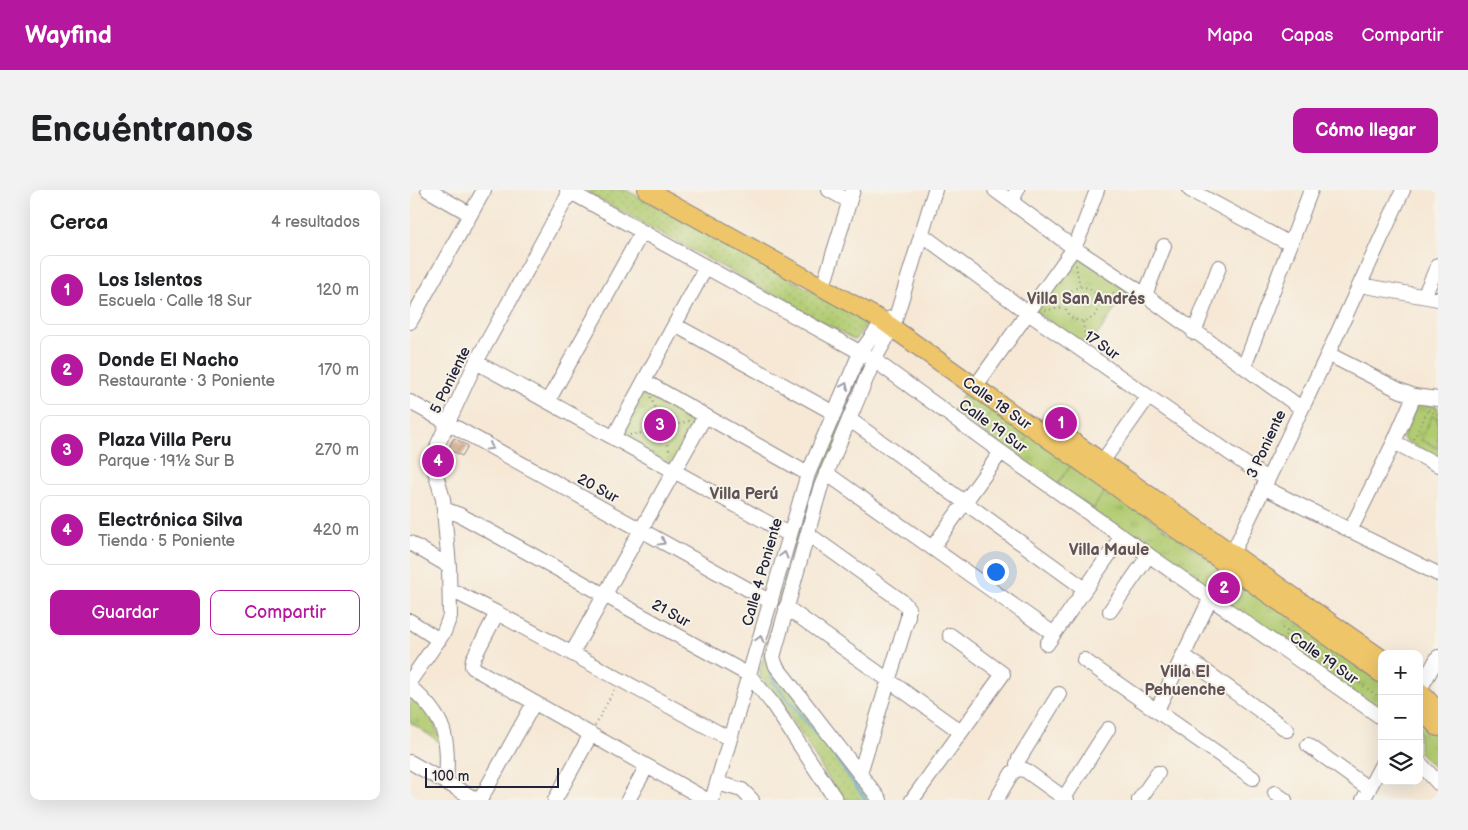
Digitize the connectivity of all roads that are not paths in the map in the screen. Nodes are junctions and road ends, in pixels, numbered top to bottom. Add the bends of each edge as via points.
1 (428, 190) edge
2 (484, 190) edge
3 (647, 190) edge
4 (672, 190) edge
5 (829, 190) edge
6 (935, 190) edge
7 (995, 190) edge
8 (1097, 190) edge
9 (1190, 190) edge
10 (1310, 190) edge
11 (1403, 190) edge
12 (570, 191) edge
13 (851, 196) edge
14 (1015, 196) edge
15 (470, 214) junction
16 (642, 232) junction
17 (922, 234) junction
18 (1290, 244) junction
19 (1164, 246) dead end
20 (1074, 248) junction
21 (1438, 265) edge
22 (706, 268) junction
23 (1219, 268) dead end
24 (826, 277) junction
25 (1360, 285) junction
26 (1145, 295) junction
27 (1431, 297) edge
28 (1028, 312) junction
29 (891, 321) junction
30 (410, 322) edge
31 (675, 325) junction
32 (1194, 332) junction
33 (860, 353) junction
34 (1328, 354) junction
35 (874, 360) junction
36 (476, 362) junction
37 (1244, 367) junction
38 (644, 381) junction
39 (978, 382) junction
40 (1414, 396) junction
41 (1148, 397) junction
42 (1438, 400) edge
43 (410, 402) edge
44 (548, 402) junction
45 (1301, 408) junction
46 (834, 414) junction
47 (705, 416) junction
48 (850, 419) junction
49 (447, 423) junction
50 (613, 438) junction
51 (1394, 442) junction
52 (1001, 452) junction
53 (1102, 462) junction
54 (1438, 465) edge
55 (674, 472) junction
56 (826, 473) junction
57 (808, 474) junction
58 (1265, 484) junction
59 (965, 502) junction
60 (444, 509) junction
61 (641, 530) junction
62 (1350, 531) junction
63 (808, 534) junction
64 (790, 536) junction
65 (1122, 536) junction
66 (410, 543) edge
67 (932, 548) junction
68 (1149, 555) junction
69 (1229, 558) junction
70 (449, 566) junction
71 (1438, 574) edge
72 (1085, 589) junction
73 (451, 590) junction
74 (604, 595) junction
75 (1210, 598) junction
76 (771, 602) junction
77 (786, 607) junction
78 (1110, 611) dead end
79 (497, 613) junction
80 (410, 621) edge
81 (950, 635) dead end
82 (439, 640) junction
83 (572, 653) junction
84 (1183, 655) junction
85 (1378, 656) edge
86 (1438, 657) edge
87 (1084, 660) dead end
88 (1378, 671) edge
89 (750, 675) junction
90 (888, 679) junction
91 (410, 681) edge
92 (1423, 684) edge
93 (410, 687) edge
94 (1059, 694) dead end
95 (1423, 695) edge
96 (534, 702) junction
97 (1157, 710) junction
98 (1423, 711) edge
99 (1438, 711) edge
100 (1378, 715) edge
101 (1438, 727) edge
102 (1108, 729) dead end
103 (1287, 730) dead end
104 (961, 732) junction
105 (591, 734) junction
106 (730, 739) junction
107 (1308, 745) dead end
108 (410, 762) edge
109 (647, 766) junction
110 (1423, 766) edge
111 (1018, 769) junction
112 (1378, 772) edge
113 (860, 773) junction
114 (1158, 773) dead end
115 (1253, 778) dead end
116 (446, 783) junction
117 (717, 783) junction
118 (1438, 783) edge
119 (1366, 795) edge
120 (1065, 799) edge
121 (478, 800) edge
122 (555, 800) edge
123 (628, 800) edge
124 (707, 800) edge
125 (712, 800) edge
126 (752, 800) edge
127 (836, 800) edge
128 (880, 800) edge
129 (912, 800) edge
130 (996, 800) edge
131 (1139, 800) edge

1 - 15 street
2 - 15 street
3 - 29 main road, Calle 18 Sur
4 - 24 main road, Calle 18 Sur
5 - 13 street
6 - 17 street, Calle 4 Poniente
7 - 14 street
8 - 20 street
9 - 18 street
10 - 18 street
11 - 25 street, 3 Poniente
12 - 16 street, Calle 19 Sur
12 - 36 street, 5 Poniente
13 - 24 street
14 - 20 street
15 - 30 street
16 - 22 street, Calle 19 Sur
16 - 44 street
17 - 28 street, 17 Sur
17 - 29 street, Calle 4 Poniente
18 - 37 street
19 - 26 street
20 - 26 street
20 - 28 street
21 - 27 street
22 - 31 street
22 - 33 street, Calle 19 Sur
23 - 32 street
24 - 29 main road, Calle 18 Sur
25 - 27 street
25 - 34 street, 3 Poniente
26 - 32 street
28 - 39 street
28 - 41 street, 17 Sur
29 - 33 street, Calle 4 Poniente
29 - 35 street, Calle 4 Poniente
29 - 39 main road, Calle 18 Sur
31 - 38 street
31 - 46 street
32 - 37 street
33 - 35 street, Calle 19 Sur
46 -> 33 street, Calle 4 Poniente
34 - 40 street
34 - 45 street, 3 Poniente
35 - 48 street, Calle 4 Poniente
35 - 52 street, Calle 19 Sur
36 - 44 street
36 - 49 street, 5 Poniente
37 - 45 street
38 - 47 street
38 - 50 street
39 - 53 main road, Calle 18 Sur
39 - 69 main road, Calle 18 Sur
40 - 42 street
40 - 51 street
41 - 53 street
41 - 58 street, 17 Sur
43 - 49 street, 20 Sur
44 - 50 street
45 - 58 street, 3 Poniente
46 - 57 street, Calle 4 Poniente
47 - 55 street
47 - 57 street
48 - 56 street, Calle 4 Poniente
48 - 59 street
49 - 60 street, 5 Poniente via 434,459
49 -> 61 street, 20 Sur
50 - 55 street
51 - 54 street
51 - 62 street
52 - 59 street
52 - 65 street, Calle 19 Sur
53 - 69 main road, Calle 18 Sur
55 - 61 street
55 - 64 street
56 - 63 street, Calle 4 Poniente
56 - 67 street
57 - 64 street, Calle 4 Poniente
58 - 62 street, 17 Sur
58 - 69 street, 3 Poniente
59 - 67 street
59 - 72 street
60 - 70 street, 5 Poniente
60 - 74 street, 21 Sur
61 - 74 street
61 -> 76 street, 20 Sur
62 - 71 street, 17 Sur
63 - 77 street, Calle 4 Poniente
63 - 90 street via 907,606 908,614
76 -> 64 street, Calle 4 Poniente
65 - 68 street, Calle 19 Sur
65 - 72 street
66 - 70 street
67 - 72 street via 1050,639
68 - 75 street, Calle 19 Sur
68 - 78 street
69 - 75 street, 3 Poniente
69 - 85 main road, Calle 18 Sur
69 - 88 main road, Calle 18 Sur via 1299,615
70 - 73 street, 5 Poniente
73 - 79 street
73 - 82 street, 5 Poniente via 449,622
74 - 83 street
74 - 89 street, 21 Sur
75 - 84 street, 3 Poniente
75 - 100 street, Calle 19 Sur
89 -> 76 street, Calle 4 Poniente
77 - 90 street
77 - 113 street, Calle 4 Poniente via 774,662
79 - 83 street
79 - 96 street via 472,666
80 - 82 street
81 - 104 street via 1003,674
82 - 91 street, 5 Poniente
83 - 106 street
84 - 97 street, 3 Poniente
84 - 103 street
86 - 92 street
87 - 97 street
89 - 106 street, Calle 4 Poniente
89 - 127 street, 21 Sur
90 - 104 street
90 - 113 street
93 - 116 street via 430,705 441,723 447,748
94 - 111 street via 1018,759
95 - 99 main road
96 - 105 street
96 - 121 street
97 - 115 street
98 - 101 main road
102 - 120 street
104 - 129 street
105 - 109 street
105 - 122 street
106 - 117 street, Calle 4 Poniente
107 - 119 street
108 - 116 street
109 - 123 street
109 - 124 street
110 - 118 street
111 - 120 street via 1025,770
111 - 130 street via 1012,772
112 - 119 street
113 - 128 street
114 - 131 street
116 - 121 street
117 - 125 street, Calle 4 Poniente
117 - 126 street via 742,790

